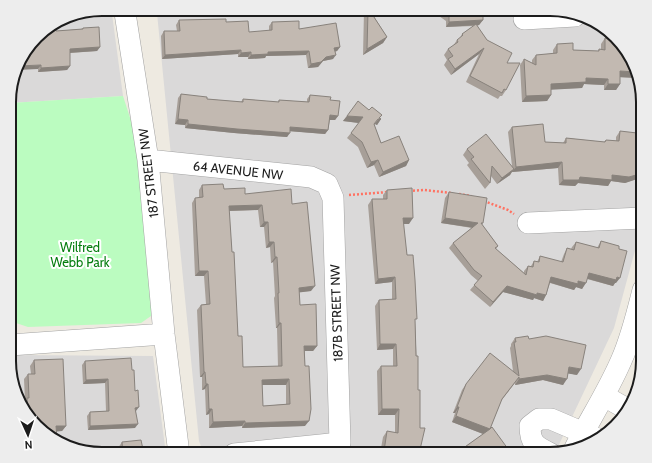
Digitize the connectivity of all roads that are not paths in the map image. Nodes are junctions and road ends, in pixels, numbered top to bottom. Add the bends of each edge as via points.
1 (125, 16) edge
2 (560, 17) edge
3 (524, 19) dead end
4 (148, 160) junction
5 (330, 191) joint
6 (636, 218) edge
7 (528, 223) road end
8 (636, 314) edge
9 (164, 334) junction
10 (16, 345) edge
11 (604, 396) junction
12 (622, 406) edge
13 (585, 439) edge
14 (585, 440) edge
15 (178, 447) edge
16 (301, 447) edge
17 (539, 447) edge

1 - 4 street, 187 STREET NW
2 - 3 street
4 - 5 street, 64 AVENUE NW via 311,177
4 - 9 street, 187 STREET NW
5 - 16 street, 187B STREET NW via 340,443
6 - 7 street
8 - 11 street via 622,359
9 - 10 street
9 - 15 street, 187 STREET NW
11 - 12 street
11 - 13 street
14 - 17 street via 551,419 538,419 530,426 530,438

